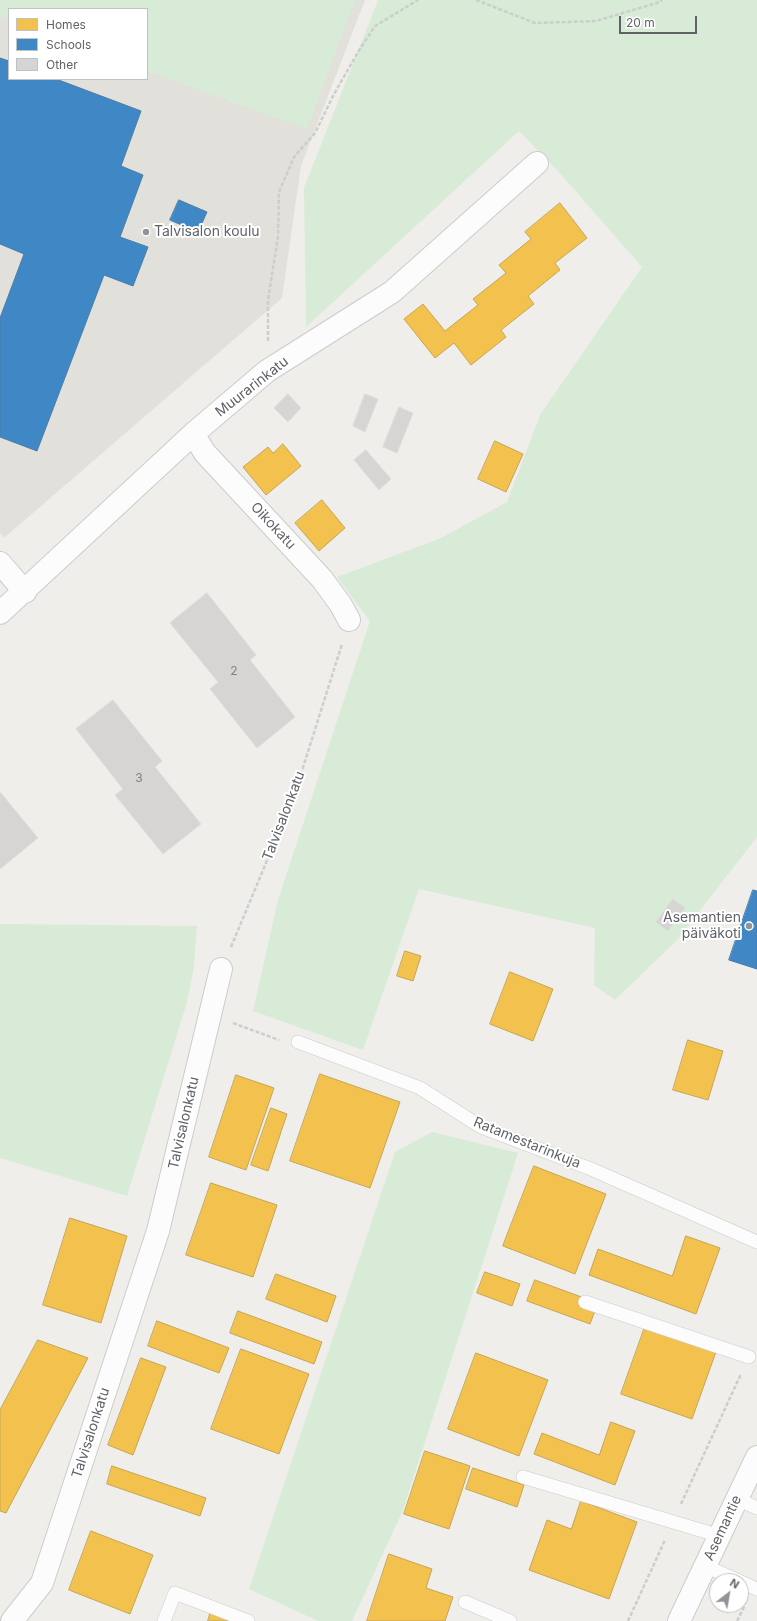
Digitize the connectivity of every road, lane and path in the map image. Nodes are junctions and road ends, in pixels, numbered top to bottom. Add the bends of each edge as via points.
1 (418, 0) edge
2 (476, 0) edge
3 (662, 0) edge
4 (537, 163) dead end
5 (267, 371) junction
6 (193, 434) junction
7 (0, 563) edge
8 (25, 592) junction
9 (0, 613) edge
10 (349, 620) joint
11 (221, 969) joint
12 (209, 1016) junction
13 (269, 1035) dead end
14 (298, 1042) dead end
15 (757, 1242) edge
16 (585, 1302) dead end
17 (749, 1357) joint
18 (757, 1457) edge
19 (523, 1477) dead end
20 (737, 1499) junction
21 (757, 1508) edge
22 (673, 1522) junction
23 (720, 1536) junction
24 (705, 1566) junction
25 (721, 1573) edge
26 (465, 1602) dead end
27 (12, 1621) edge
28 (164, 1621) edge
29 (248, 1621) edge
30 (510, 1621) edge
31 (628, 1621) edge
32 (679, 1621) edge

1 - 5 path via 375,26 334,94 315,133 294,156 279,192 278,237 268,300
2 - 3 path via 535,23 596,21
4 - 5 street, Muurarinkatu via 392,292
5 - 6 street, Muurarinkatu
6 - 8 street, Muurarinkatu
6 - 10 street, Oikokatu via 205,453 322,579
7 - 8 street
8 - 9 street, Muurarinkatu
10 - 11 path, Talvisalonkatu via 294,796
11 - 12 street, Talvisalonkatu
12 - 13 path
12 - 27 street, Talvisalonkatu via 158,1231 42,1583
14 - 15 lane, Ratamestarinkuja via 420,1088 481,1128 591,1169
16 - 17 lane
17 - 22 path
18 - 20 street, Asemantie
19 - 22 lane
20 - 21 lane
20 - 23 street, Asemantie
22 - 23 lane
22 - 31 path
23 - 24 street, Asemantie
24 - 25 lane
24 - 32 street, Asemantie
26 - 30 lane
28 - 29 lane via 175,1593

